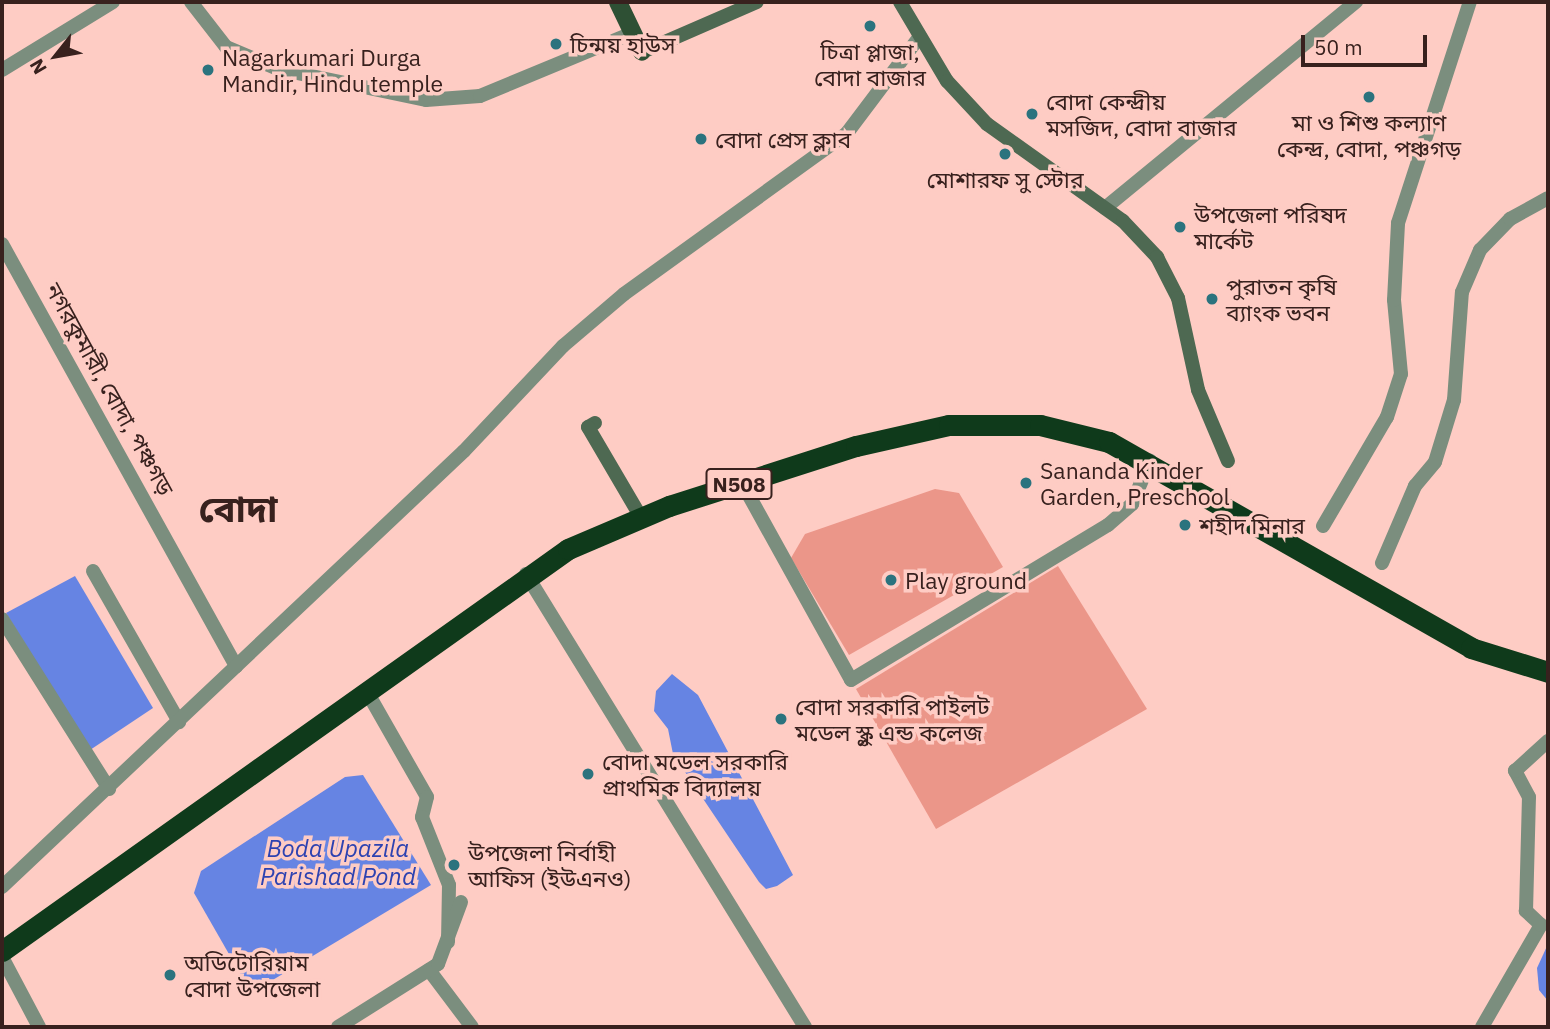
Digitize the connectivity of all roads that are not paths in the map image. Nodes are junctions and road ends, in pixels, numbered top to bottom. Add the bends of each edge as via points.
1 (113, 2) edge
2 (191, 2) edge
3 (618, 2) edge
4 (757, 2) edge
5 (900, 2) edge
6 (1356, 2) edge
7 (1470, 2) edge
8 (632, 33) junction
9 (920, 36) junction
10 (642, 52) joint
11 (2, 69) edge
12 (1548, 198) edge
13 (1105, 208) junction
14 (2, 244) edge
15 (595, 423) dead end
16 (1150, 461) junction
17 (1228, 461) dead end
18 (742, 483) junction
19 (639, 514) dead end
20 (1322, 526) dead end
21 (1382, 564) dead end
22 (93, 571) dead end
23 (526, 574) junction
24 (2, 619) edge
25 (236, 667) junction
26 (1548, 672) edge
27 (366, 690) junction
28 (179, 722) junction
29 (1548, 741) edge
30 (109, 789) junction
31 (2, 887) edge
32 (461, 902) dead end
33 (448, 942) junction
34 (2, 951) edge
35 (2, 957) edge
36 (429, 970) junction
37 (40, 1027) edge
38 (338, 1027) edge
39 (472, 1027) edge
40 (805, 1027) edge
41 (1482, 1027) edge

1 - 11 street
2 - 8 street via 226,47 278,69 426,100 480,96
3 - 8 main road
4 - 10 street
5 - 9 street
6 - 13 street
7 - 20 street via 1398,223 1394,300 1401,374 1387,417
8 - 10 main road
9 - 13 street via 947,81 987,124
9 - 25 street via 847,133 644,278 563,346 464,451
12 - 21 street via 1510,219 1480,250 1462,292 1454,400 1434,462 1415,486
13 - 17 street via 1157,257 1178,298 1198,390
14 - 25 street, নগরকুমারী, বোদা, পঞ্চগড়
15 - 19 street via 588,427
16 - 18 highway, N508 via 1068,429 989,422 856,446
16 - 18 street via 1132,504 1108,525 851,680
16 - 26 highway, N508 via 1340,579 1471,648
18 - 23 highway, N508 via 584,541
22 - 28 street
23 - 27 highway, N508
23 - 40 street
24 - 30 street
25 - 28 street
27 - 33 street via 427,797 422,817 450,885
27 - 34 highway, N508
28 - 30 street
29 - 41 street via 1515,771 1529,797 1526,911 1541,925
30 - 31 street
32 - 33 street
33 - 36 street
35 - 37 street
36 - 38 street
36 - 39 street

